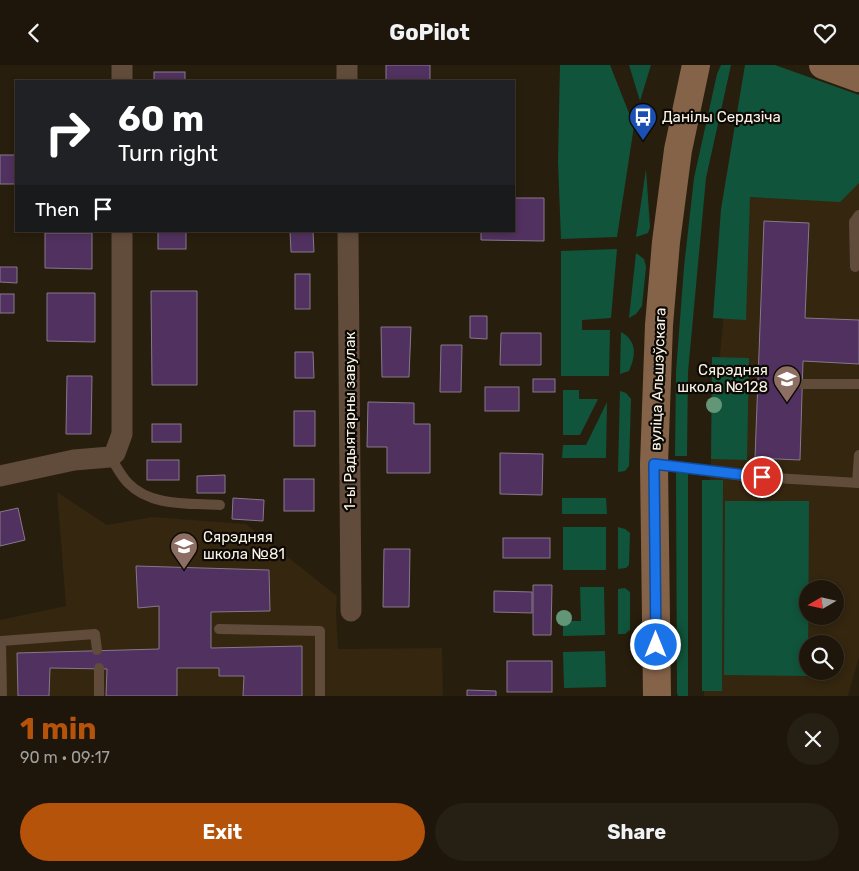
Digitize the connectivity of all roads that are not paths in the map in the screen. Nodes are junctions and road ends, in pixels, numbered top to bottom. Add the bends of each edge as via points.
1 (122, 65) edge
2 (347, 65) edge
3 (696, 65) edge
4 (823, 65) edge
5 (859, 78) edge
6 (122, 80) edge
7 (347, 80) edge
8 (859, 215) edge
9 (122, 232) edge
10 (348, 232) edge
11 (855, 267) dead end
12 (802, 383) dead end
13 (859, 385) edge
14 (859, 455) edge
15 (110, 457) junction
16 (654, 464) junction
17 (0, 476) edge
18 (858, 483) edge
19 (220, 505) dead end
20 (351, 611) dead end
21 (219, 629) dead end
22 (97, 650) dead end
23 (99, 668) dead end
24 (2, 696) edge
25 (98, 696) edge
26 (320, 696) edge
27 (657, 696) edge

1 - 6 street
2 - 7 street
3 - 16 main road, вуліца Альшэўскага via 678,150 666,242 659,325
4 - 5 main road
8 - 11 lane via 854,222
9 - 15 street via 122,434 115,453
10 - 20 street, 1-ы Радыятарны завулак
12 - 13 lane
14 - 18 lane
15 - 17 street via 74,460
15 - 19 lane via 127,482 144,496 169,502
16 - 18 lane via 742,476
16 - 27 main road, вуліца Альшэўскага
21 - 26 lane via 320,631
22 - 24 lane via 95,634 1,641
23 - 25 lane

